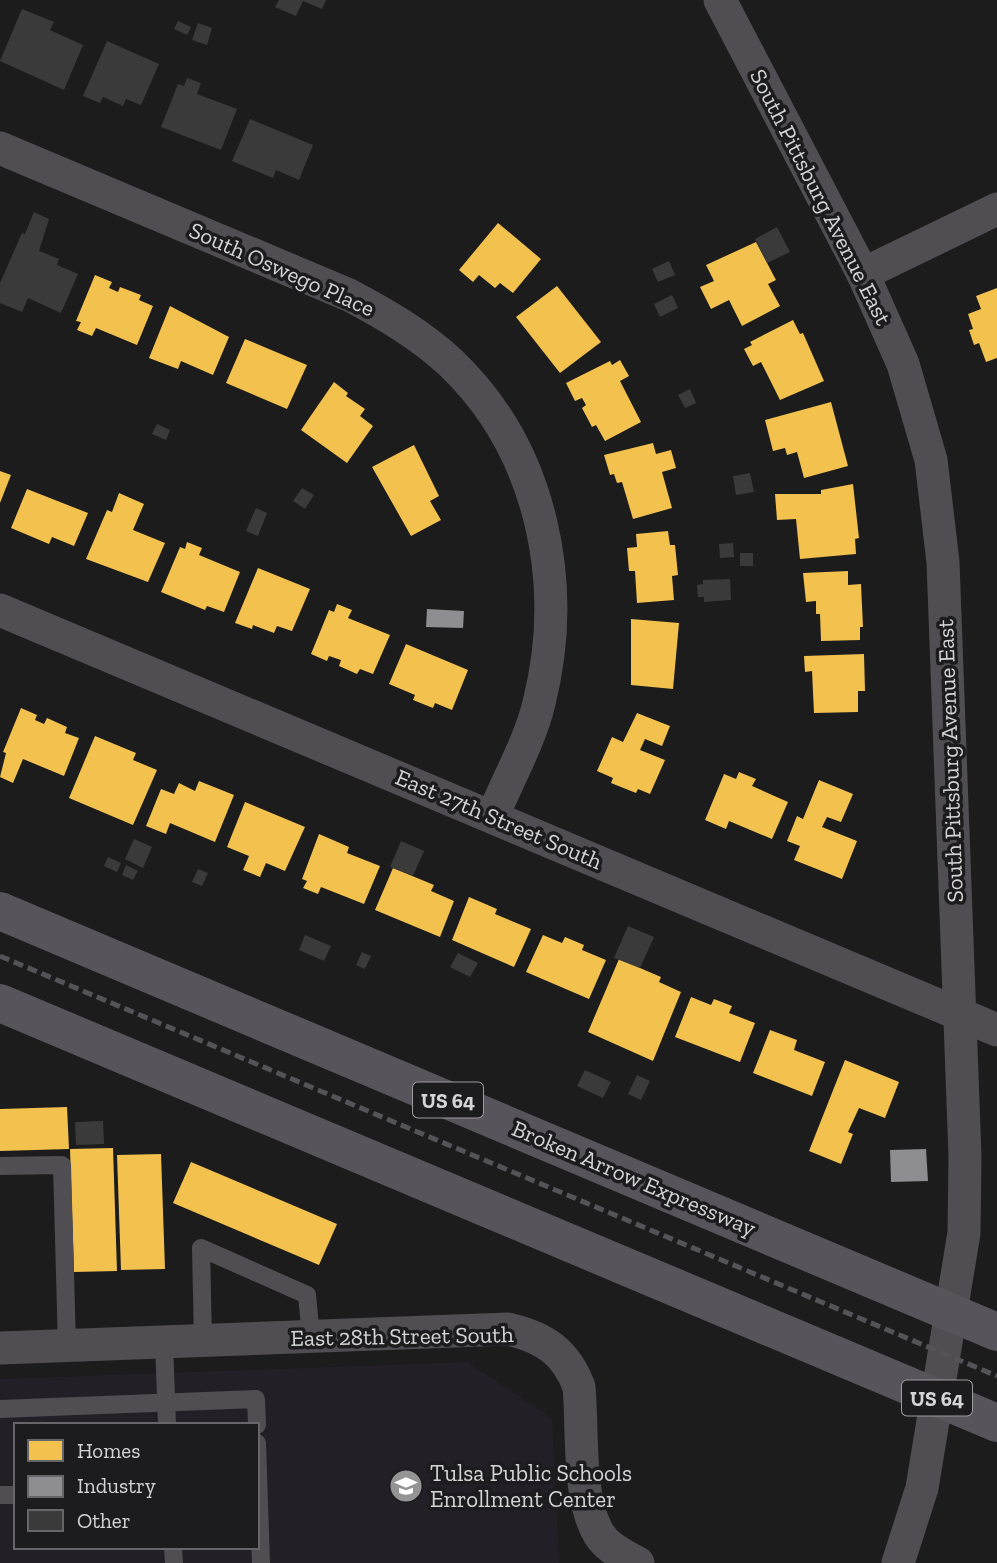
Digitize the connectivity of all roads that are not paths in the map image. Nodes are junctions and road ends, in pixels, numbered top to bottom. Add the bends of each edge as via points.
1 (720, 0) edge
2 (0, 148) edge
3 (997, 209) edge
4 (863, 274) junction
5 (0, 610) edge
6 (493, 816) junction
7 (0, 911) edge
8 (0, 1003) edge
9 (960, 1016) junction
10 (997, 1030) edge
11 (0, 1166) edge
12 (997, 1332) edge
13 (311, 1338) junction
14 (203, 1341) junction
15 (164, 1343) junction
16 (67, 1346) junction
17 (0, 1348) edge
18 (166, 1402) junction
19 (0, 1409) edge
20 (994, 1422) edge
21 (167, 1423) edge
22 (257, 1423) edge
23 (259, 1503) edge
24 (261, 1563) edge
25 (638, 1563) edge
26 (898, 1563) edge

1 - 4 street, South Pittsburg Avenue East
2 - 6 street, South Oswego Place via 349,295 394,319 450,362 485,400 518,456 536,502 548,549 551,598 550,652 539,706
3 - 4 street
4 - 9 street, South Pittsburg Avenue East via 903,364 922,422 935,491 943,562
5 - 6 street, East 27th Street South
6 - 9 street, East 27th Street South
7 - 12 highway, Broken Arrow Expressway / US 64
8 - 20 highway, US 64
9 - 10 street, East 27th Street South
9 - 26 street, South Pittsburg Avenue East via 964,1233 922,1488
11 - 16 lane via 62,1165
13 - 14 street, East 28th Street South
13 - 14 lane via 307,1295 201,1248
13 - 25 street, East 28th Street South via 508,1329 546,1341 572,1369 579,1387 587,1505 593,1521 600,1536
14 - 15 street, East 28th Street South
15 - 16 street, East 28th Street South
15 - 18 lane
16 - 17 street, East 28th Street South
18 - 19 lane
18 - 21 lane
18 - 22 lane via 256,1399
23 - 24 lane

